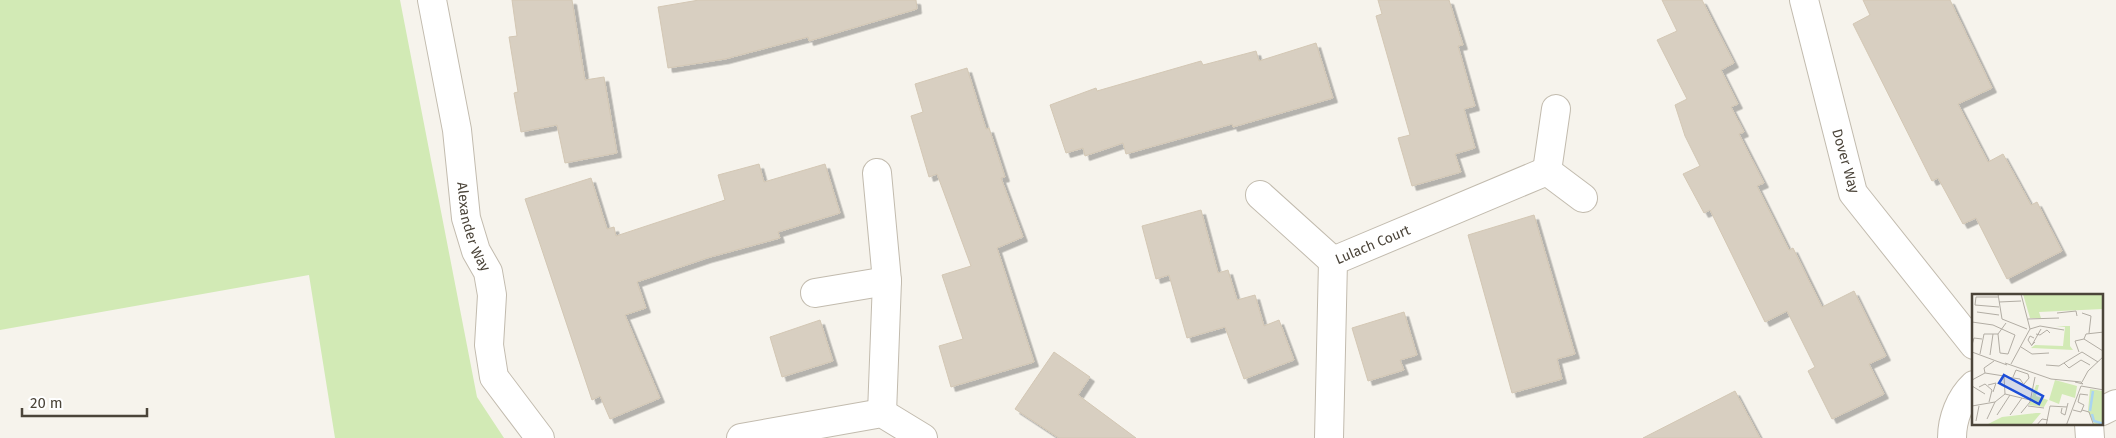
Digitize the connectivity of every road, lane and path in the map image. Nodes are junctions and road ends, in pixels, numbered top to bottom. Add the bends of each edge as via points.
1 (432, 0) edge
2 (1804, 0) edge
3 (1556, 109) dead end
4 (1547, 170) junction
5 (877, 173) dead end
6 (1260, 195) dead end
7 (1583, 198) dead end
8 (1334, 261) junction
9 (887, 281) junction
10 (815, 293) dead end
11 (1972, 342) edge
12 (1972, 388) edge
13 (2116, 404) edge
14 (2104, 410) edge
15 (882, 413) junction
16 (540, 438) edge
17 (741, 438) edge
18 (923, 438) edge
19 (1329, 438) edge
20 (1952, 438) edge

1 - 16 street, Alexander Way via 457,130 466,218 476,252 488,272 492,295 489,346 494,377
2 - 11 street, Dover Way via 1852,193
3 - 4 street
4 - 7 street
4 - 8 street, Lulach Court
5 - 9 street
6 - 8 street
8 - 19 street, Lulach Court
9 - 10 street
9 - 15 street
12 - 20 street via 1960,403
13 - 14 street
15 - 17 street
15 - 18 street

